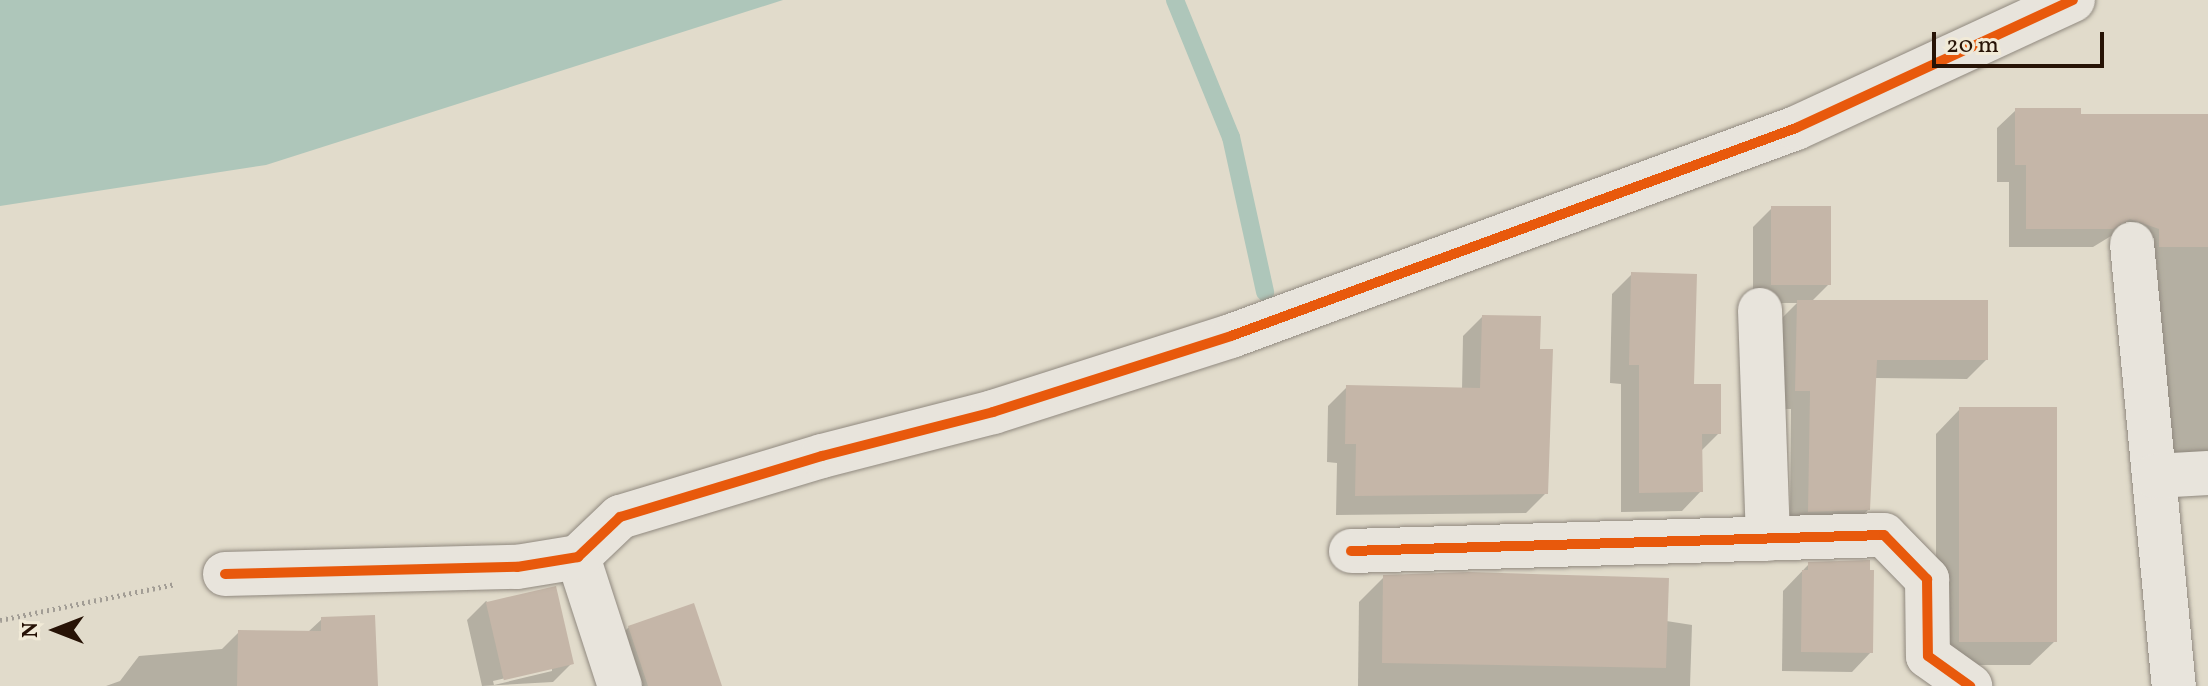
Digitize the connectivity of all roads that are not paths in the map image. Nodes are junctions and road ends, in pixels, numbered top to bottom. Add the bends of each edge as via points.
1 (2073, 0) edge
2 (2132, 244) dead end
3 (1760, 310) dead end
4 (2208, 473) edge
5 (2155, 476) junction
6 (1768, 539) junction
7 (1351, 551) dead end
8 (578, 557) junction
9 (225, 574) road end
10 (620, 686) edge
11 (1970, 686) edge
12 (2174, 686) edge

1 - 8 street via 1796,128 1231,336 993,412 620,517
2 - 5 street
3 - 6 street
4 - 5 street
5 - 12 street
6 - 7 street
6 - 11 street via 1884,535 1927,579 1928,656
8 - 9 street via 517,567
8 - 10 street

